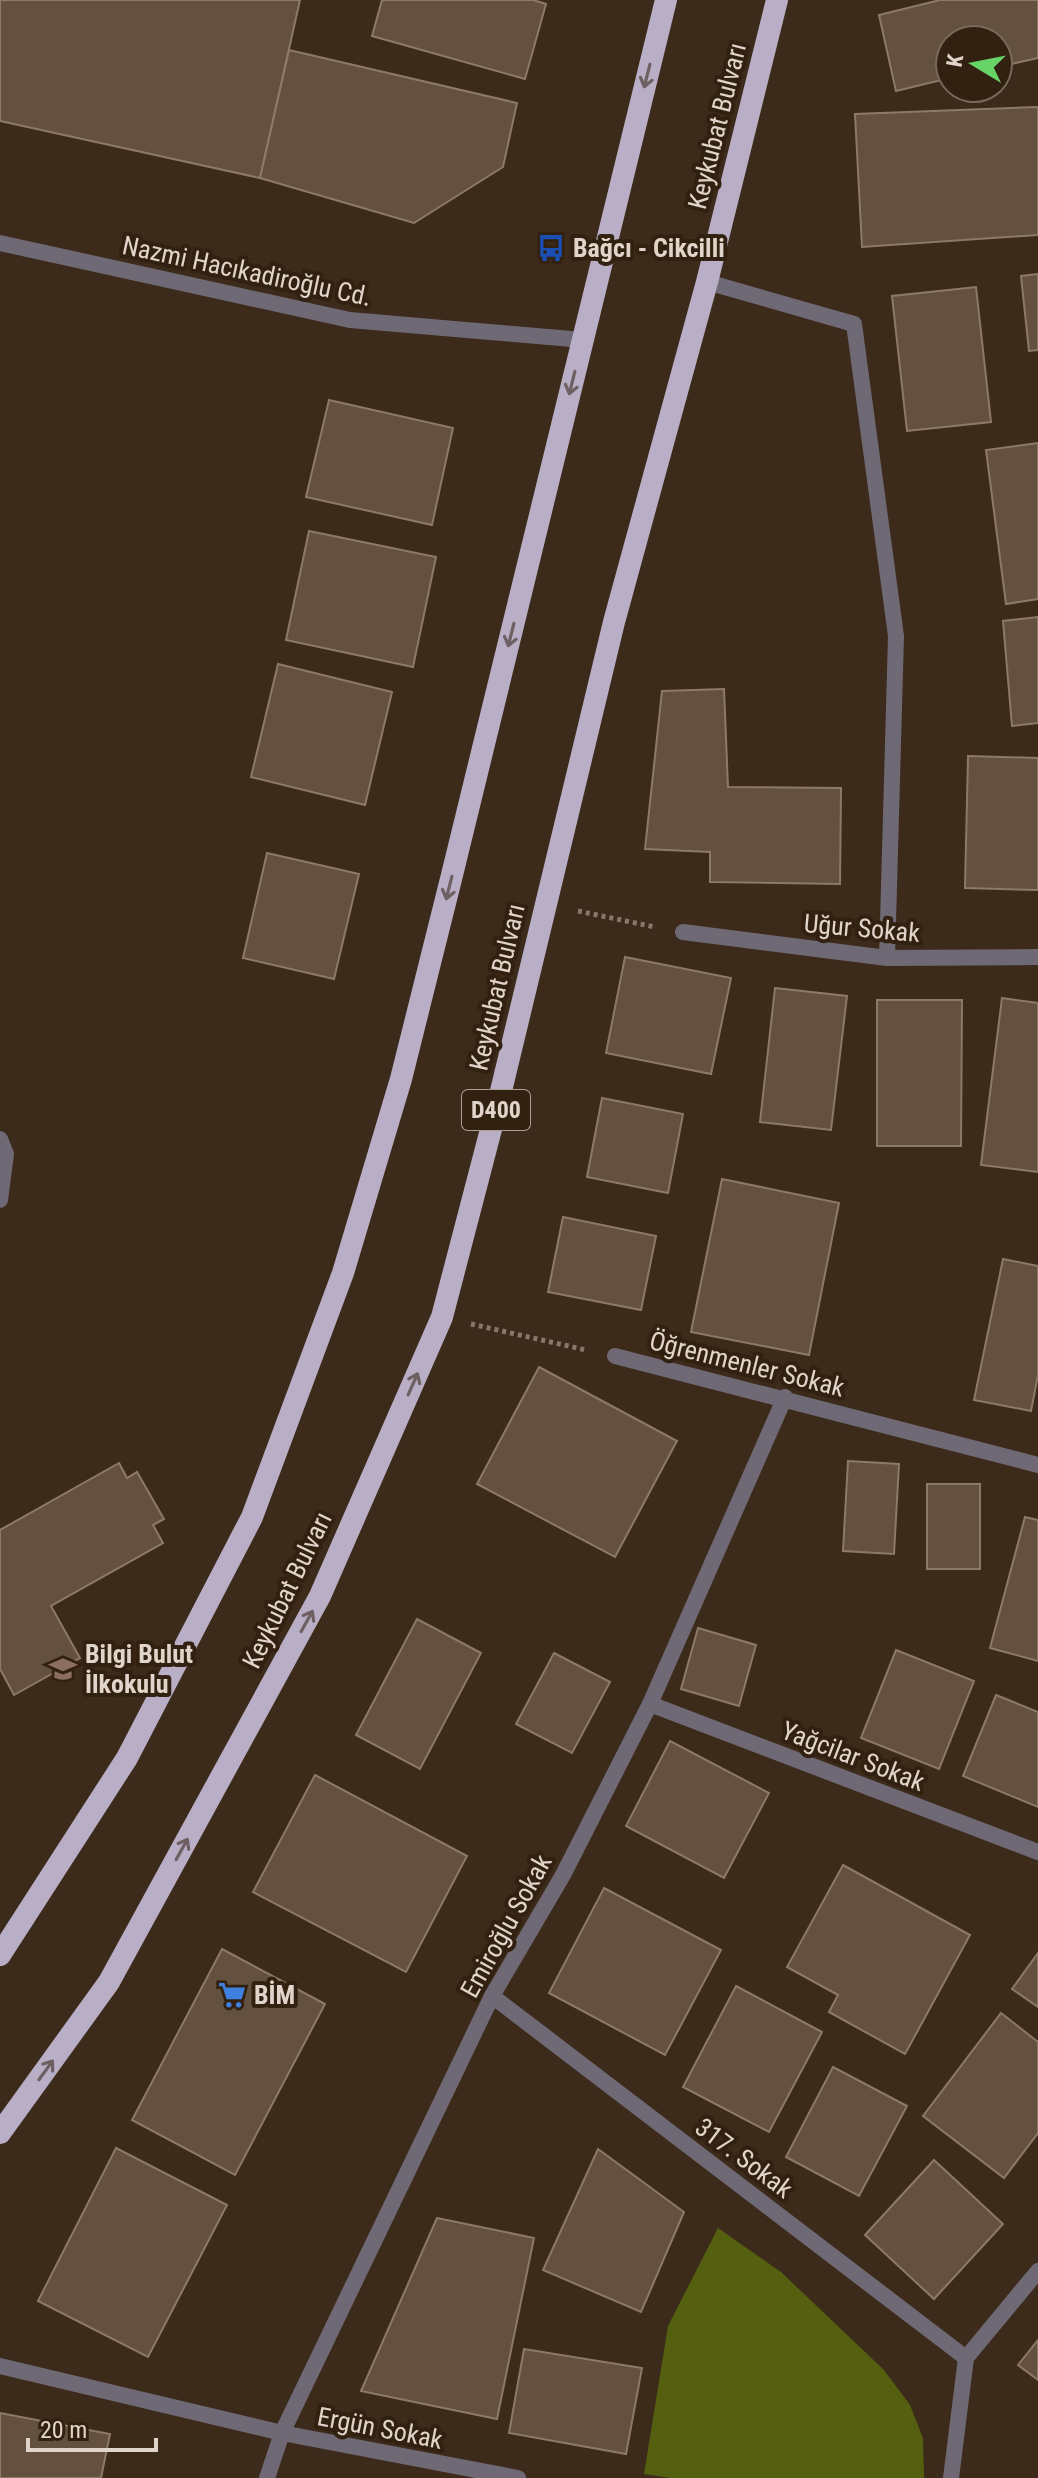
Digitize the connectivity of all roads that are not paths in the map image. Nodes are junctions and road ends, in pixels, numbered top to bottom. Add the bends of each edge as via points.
1 (666, 0) edge
2 (777, 0) edge
3 (0, 243) edge
4 (707, 282) junction
5 (583, 340) junction
6 (683, 932) road end
7 (1038, 957) edge
8 (887, 958) junction
9 (0, 1139) edge
10 (0, 1200) edge
11 (615, 1356) road end
12 (785, 1397) junction
13 (1038, 1465) edge
14 (650, 1704) junction
15 (1038, 1852) edge
16 (0, 1955) edge
17 (492, 1996) junction
18 (0, 2133) edge
19 (1038, 2271) edge
20 (966, 2358) junction
21 (0, 2366) edge
22 (282, 2433) junction
23 (454, 2472) edge
24 (267, 2478) edge
25 (518, 2478) edge
26 (951, 2478) edge

1 -> 5 highway
2 - 4 highway, Keykubat Bulvarı / D400
3 - 5 street, Nazmi Hacıkadiroğlu Cd. via 350,320
4 - 8 street via 854,324 896,636
18 -> 4 highway, Keykubat Bulvarı / D400 via 109,1982 313,1610 442,1317 614,622
5 -> 16 highway via 401,1079 343,1273 252,1517 127,1758
6 - 8 street, Uğur Sokak
7 - 8 street, Uğur Sokak
9 - 10 street via 6,1154
11 - 12 street, Öğrenmenler Sokak
12 - 13 street, Öğrenmenler Sokak
12 - 14 street, Emiroğlu Sokak
14 - 15 street, Yağcilar Sokak
14 - 17 street, Emiroğlu Sokak via 563,1875
17 - 20 street, 317. Sokak
17 - 22 street, Emiroğlu Sokak
19 - 20 street
20 - 26 street
21 - 22 street, Ergün Sokak
22 - 23 street, Ergün Sokak
22 - 24 street, Emiroğlu Sokak
23 - 25 street, Ergün Sokak

